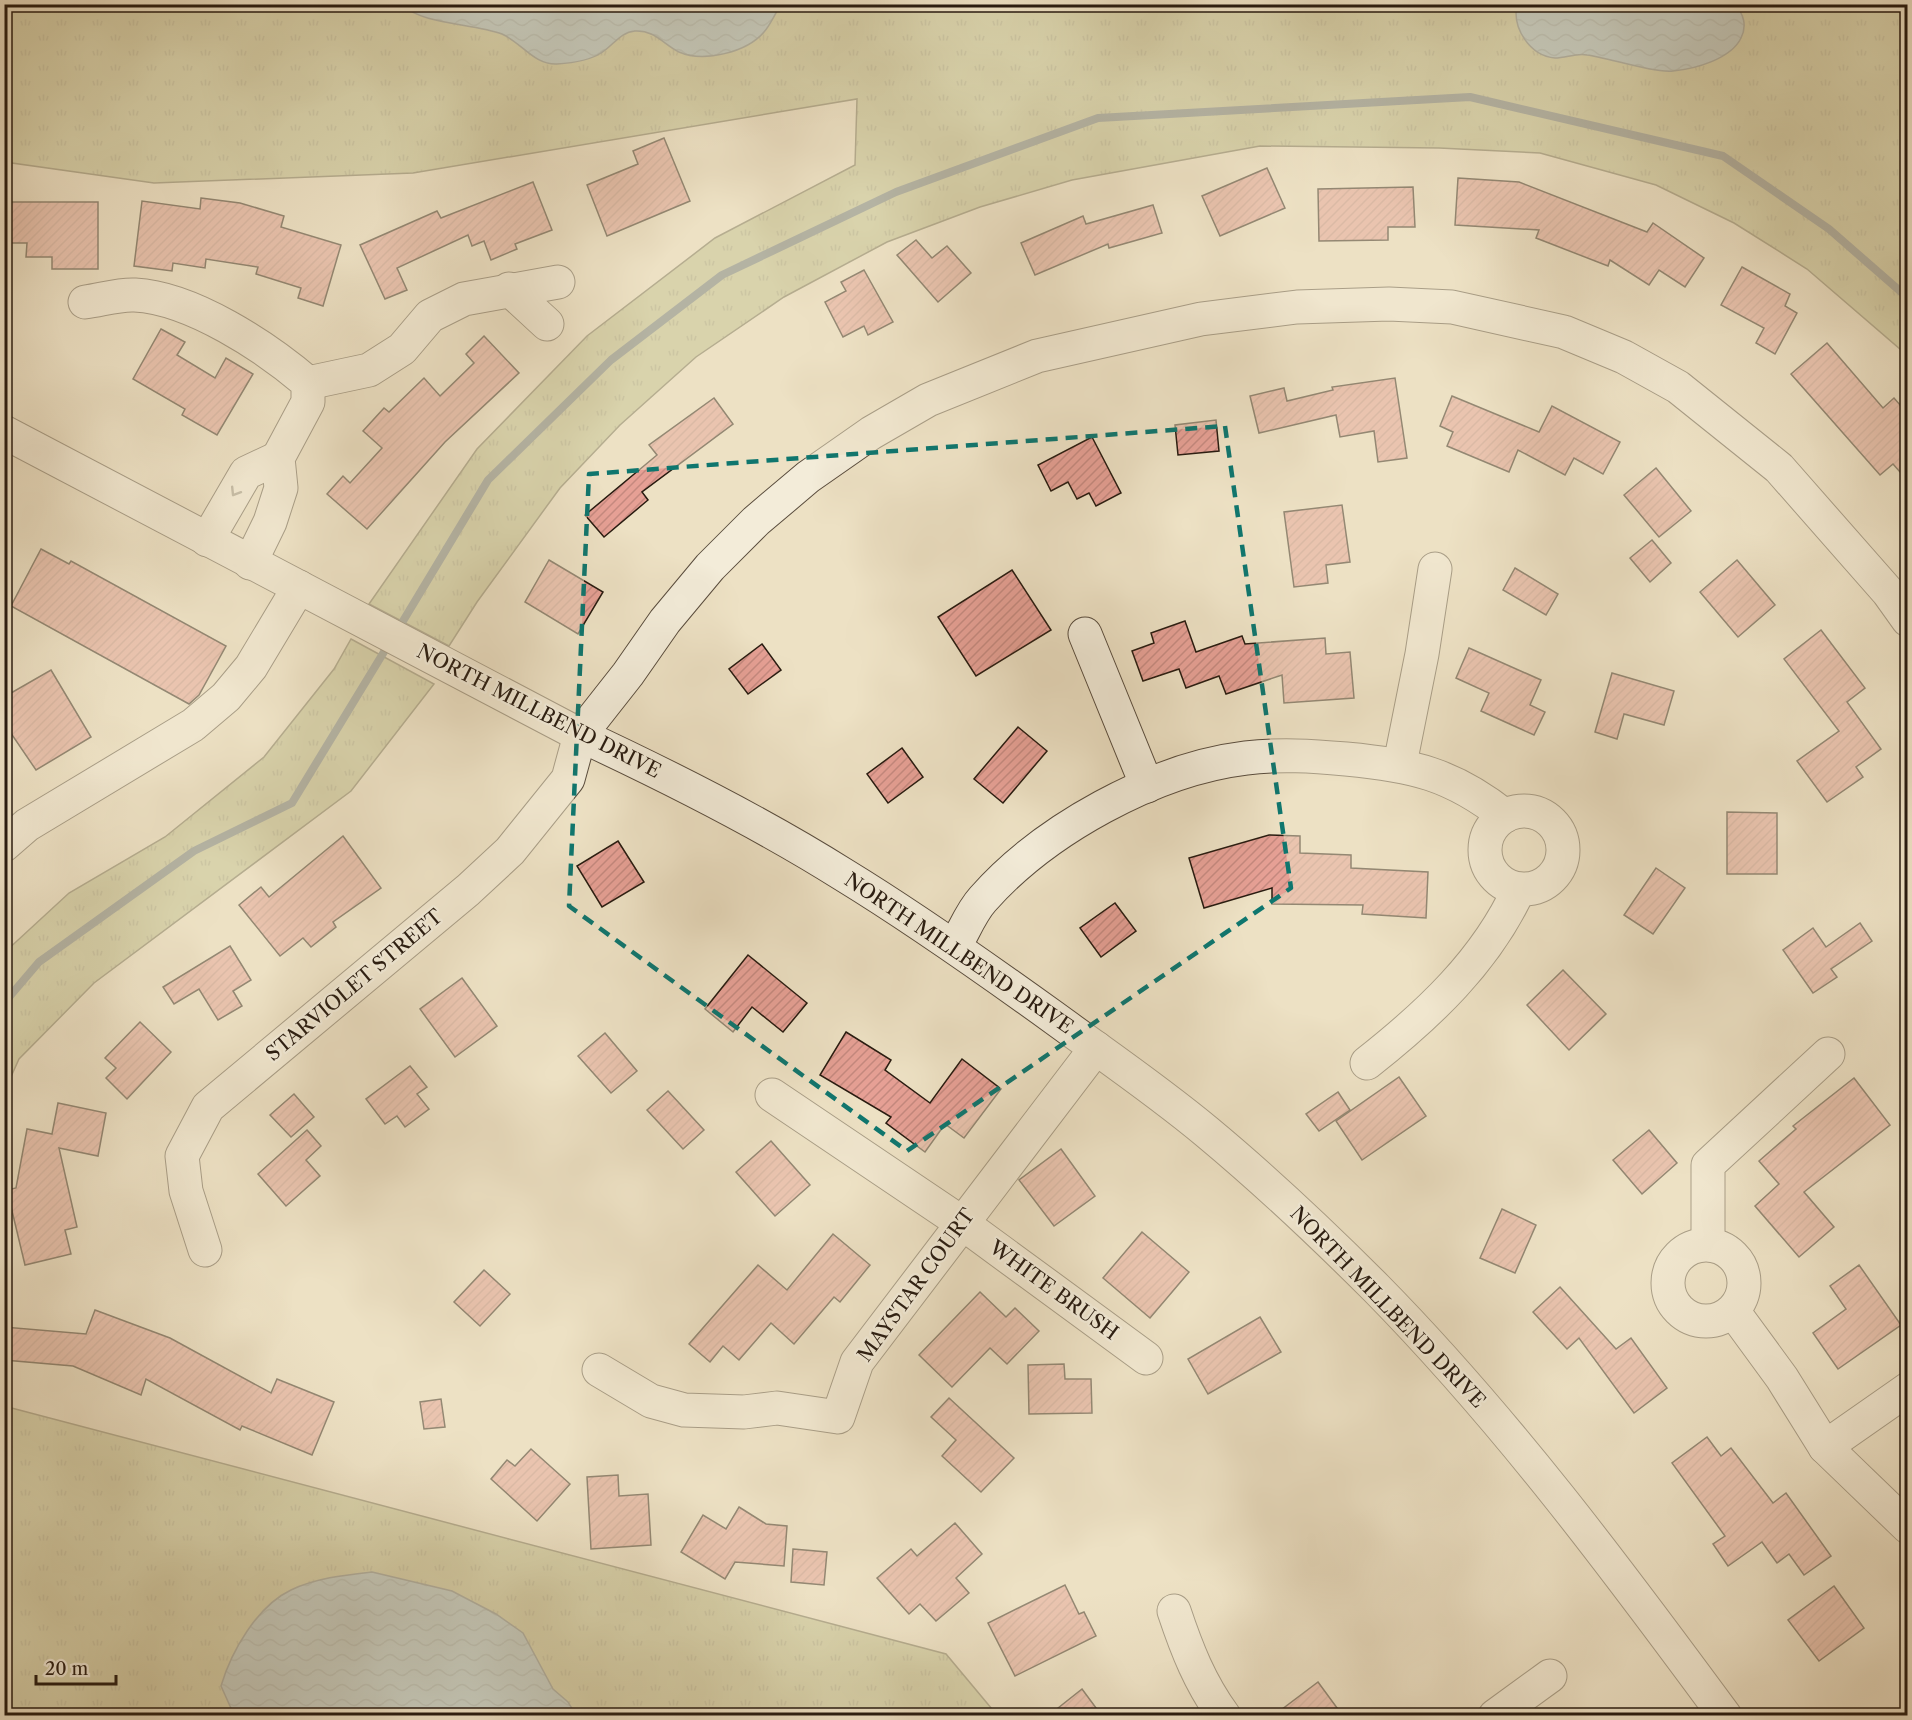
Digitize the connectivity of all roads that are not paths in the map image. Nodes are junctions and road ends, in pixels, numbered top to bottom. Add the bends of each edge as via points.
1 (558, 282) dead end
2 (509, 289) junction
3 (85, 302) dead end
4 (547, 324) dead end
5 (308, 383) junction
6 (4, 432) edge
7 (278, 458) junction
8 (207, 540) junction
9 (250, 563) junction
10 (1435, 569) dead end
11 (299, 587) junction
12 (1908, 620) edge
13 (1085, 634) dead end
14 (580, 735) junction
15 (1400, 764) junction
16 (1147, 786) junction
17 (1505, 816) junction
18 (4, 845) edge
19 (1519, 889) junction
20 (955, 946) junction
21 (1096, 1048) junction
22 (1828, 1054) dead end
23 (1367, 1063) dead end
24 (772, 1095) dead end
25 (962, 1223) junction
26 (1708, 1244) junction
27 (205, 1250) dead end
28 (1733, 1311) junction
29 (1146, 1358) dead end
30 (599, 1370) dead end
31 (1908, 1389) edge
32 (1825, 1447) junction
33 (1908, 1527) edge
34 (1174, 1611) dead end
35 (1550, 1676) dead end
36 (1224, 1716) edge
37 (1495, 1716) edge
38 (1725, 1716) edge

1 - 2 street
2 - 4 street
2 - 5 street via 464,299 430,316 402,349 369,370
3 - 5 street via 133,295 163,299 198,311 285,363
5 - 7 street via 308,402
6 - 8 street, NORTH MILLBEND DRIVE
7 -> 8 street via 246,473
7 - 9 street via 281,488
8 - 9 street, NORTH MILLBEND DRIVE
9 - 11 street, NORTH MILLBEND DRIVE
10 - 15 street
11 - 14 street, NORTH MILLBEND DRIVE
11 - 18 street via 251,667 226,697 193,725 27,825
12 - 14 street via 1779,468 1678,387 1624,357 1564,332 1452,306 1297,307 1201,319 1037,356 928,400 871,433 808,477 710,567
13 - 16 street
14 - 20 street, NORTH MILLBEND DRIVE via 676,780 810,855
14 - 27 street, STARVIOLET STREET via 568,779 510,851 208,1107 182,1156 186,1191
15 - 16 street via 1301,755 1245,758 1189,770
15 - 17 street via 1477,794
16 - 20 street via 1088,814 1041,846 982,900
17 - 19 street via 1487,837 1486,859 1496,877
17 - 19 street via 1530,811 1545,817 1555,826 1563,847 1554,875 1544,884
19 - 23 street via 1496,934 1435,1007
20 - 21 street, NORTH MILLBEND DRIVE
21 - 25 street, MAYSTAR COURT
21 - 38 street, NORTH MILLBEND DRIVE via 1206,1130 1296,1209 1378,1291 1476,1397 1569,1510
22 - 26 street via 1708,1165
24 - 25 street, WHITE BRUSH
25 - 29 street, WHITE BRUSH
25 - 30 street, MAYSTAR COURT via 857,1362 838,1417 777,1408 744,1412 684,1410 651,1401
26 - 28 street via 1729,1251 1743,1270 1743,1297
26 - 28 street via 1691,1247 1678,1257 1668,1278 1672,1300 1688,1317 1700,1321 1713,1321
28 - 32 street via 1782,1378
31 - 32 street
32 - 33 street
34 - 36 street via 1193,1665
35 - 37 street

